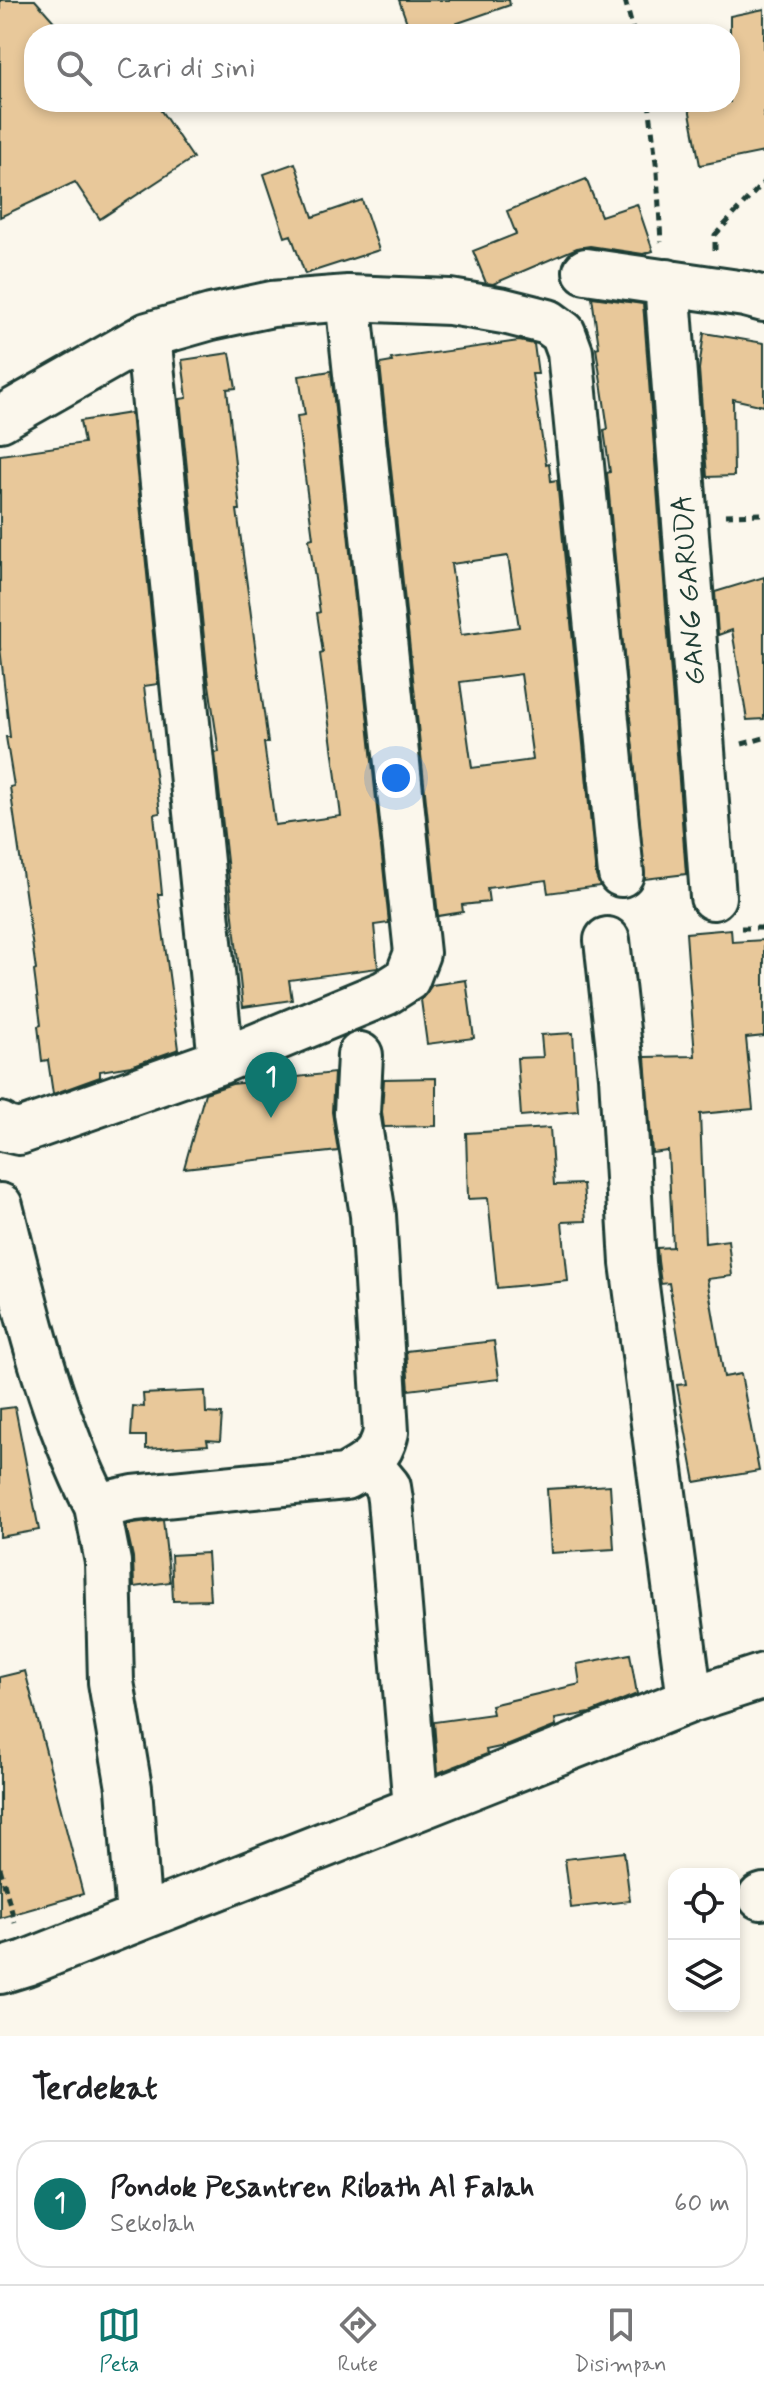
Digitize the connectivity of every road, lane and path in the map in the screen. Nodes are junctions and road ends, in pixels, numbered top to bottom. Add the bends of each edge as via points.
1 (625, 0) edge
2 (631, 24) edge
3 (650, 112) edge
4 (764, 182) edge
5 (586, 271) dead end
6 (667, 282) junction
7 (713, 289) junction
8 (348, 298) junction
9 (764, 299) edge
10 (148, 335) junction
11 (0, 419) edge
12 (621, 874) dead end
13 (713, 897) dead end
14 (607, 940) dead end
15 (360, 1055) dead end
16 (221, 1061) junction
17 (0, 1125) edge
18 (0, 1206) edge
19 (369, 1464) junction
20 (97, 1506) junction
21 (764, 1676) edge
22 (690, 1700) junction
23 (416, 1808) junction
24 (0, 1868) edge
25 (139, 1918) junction
26 (13, 1967) edge

1 - 2 path
3 - 6 path
4 - 7 path via 715,235
5 - 6 street
6 - 7 street
6 - 13 street, GANG GARUDA
7 - 9 street
8 - 10 street via 272,304
8 - 12 street via 450,302 548,322 563,333 570,352
8 - 16 street via 417,953 407,979 385,993
10 - 11 street
10 - 16 street
14 - 22 street via 622,1076 633,1263
15 - 19 street via 357,1113 373,1215 386,1432 383,1449
16 - 17 street via 19,1132
18 - 20 street via 43,1369 74,1460
19 - 20 street via 345,1477
19 - 23 street via 388,1487 390,1500
20 - 25 street via 108,1562 111,1692 129,1788
21 - 22 street
22 - 23 street
23 - 25 street
24 - 26 path
25 - 26 street

